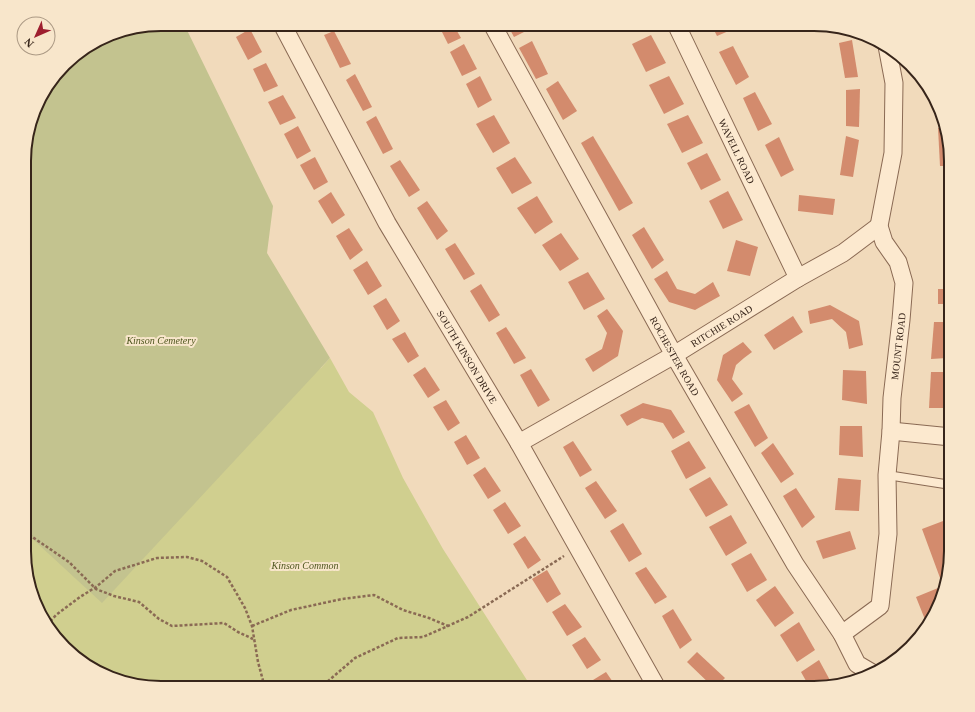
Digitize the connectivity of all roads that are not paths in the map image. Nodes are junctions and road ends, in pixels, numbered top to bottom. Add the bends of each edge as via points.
1 (286, 31) edge
2 (496, 31) edge
3 (679, 31) edge
4 (889, 55) edge
5 (879, 226) junction
6 (798, 278) junction
7 (674, 355) junction
8 (891, 431) junction
9 (944, 436) edge
10 (519, 444) junction
11 (887, 475) junction
12 (944, 483) edge
13 (842, 634) junction
14 (867, 670) edge
15 (653, 681) edge

1 - 10 street, SOUTH KINSON DRIVE via 387,223
2 - 7 street, ROCHESTER ROAD
3 - 6 street, WAVELL ROAD
4 - 5 street via 894,83 893,153
5 - 6 street, RITCHIE ROAD via 843,252
5 - 8 street, MOUNT ROAD via 884,242 898,262 904,283
6 - 7 street, RITCHIE ROAD
7 - 10 street, RITCHIE ROAD
7 - 13 street, ROCHESTER ROAD via 795,564
8 - 9 street
8 - 11 street, MOUNT ROAD
10 - 15 street, SOUTH KINSON DRIVE
11 - 12 lane
11 - 13 street, MOUNT ROAD via 888,534 880,606
13 - 14 street, ROCHESTER ROAD via 857,664

